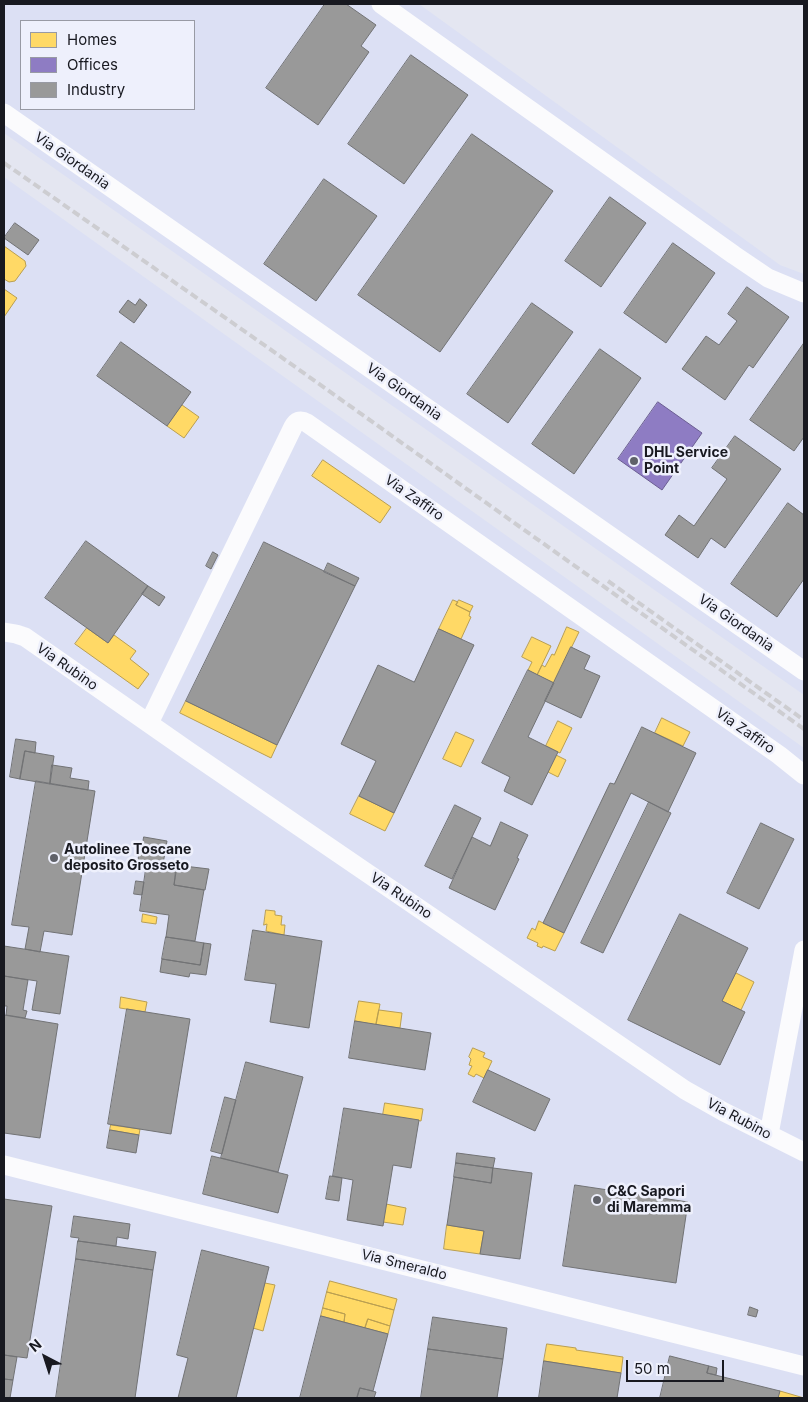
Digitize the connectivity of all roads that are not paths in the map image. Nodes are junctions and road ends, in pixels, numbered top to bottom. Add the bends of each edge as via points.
1 (380, 4) edge
2 (4, 113) edge
3 (804, 293) edge
4 (4, 632) edge
5 (804, 671) edge
6 (148, 724) junction
7 (804, 775) edge
8 (804, 950) edge
9 (769, 1134) junction
10 (804, 1152) edge
11 (4, 1165) edge
12 (804, 1366) edge

1 - 3 street via 734,256 768,278
2 - 5 street, Via Giordania
4 - 6 street, Via Rubino via 25,638
6 - 7 street, Via Zaffiro via 293,428 300,421 307,422
6 - 9 street, Via Rubino via 649,1066 708,1103
8 - 9 street
9 - 10 street, Via Rubino
11 - 12 street, Via Smeraldo

